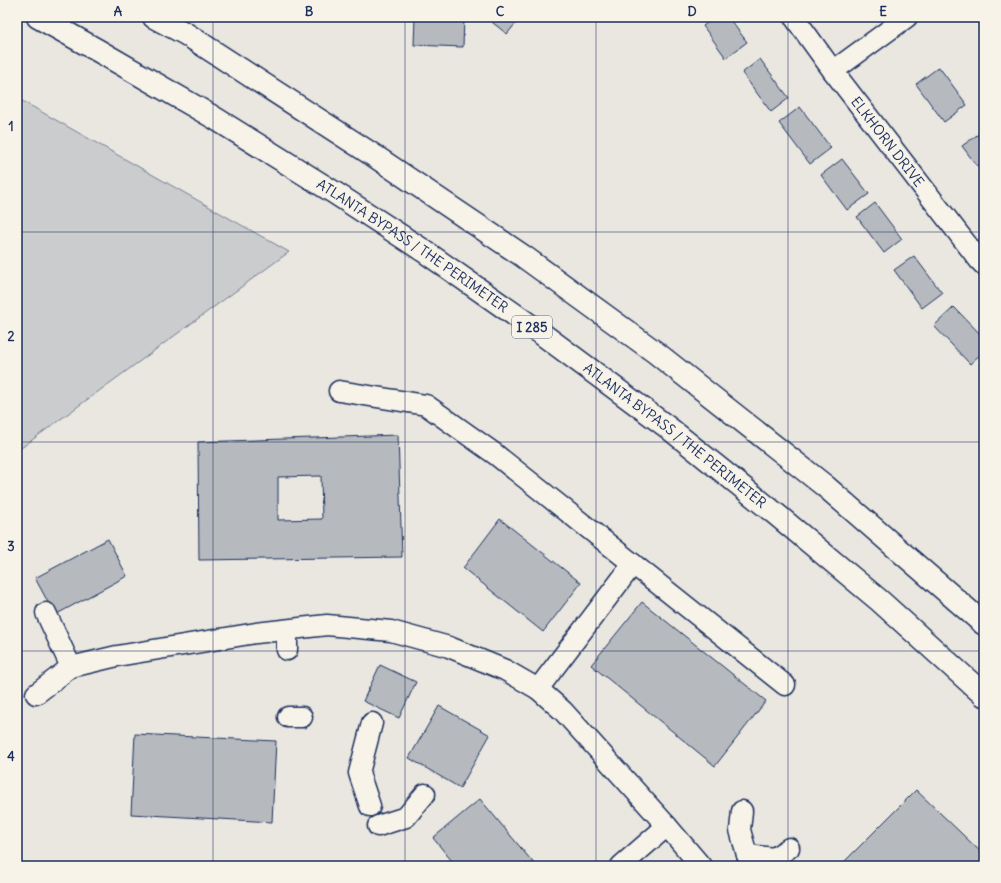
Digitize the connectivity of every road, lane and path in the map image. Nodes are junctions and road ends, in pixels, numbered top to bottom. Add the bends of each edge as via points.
1 (38, 17) edge
2 (154, 17) edge
3 (794, 17) edge
4 (907, 17) edge
5 (833, 71) junction
6 (982, 260) edge
7 (339, 391) dead end
8 (633, 564) junction
9 (46, 613) dead end
10 (984, 624) edge
11 (287, 630) junction
12 (287, 650) dead end
13 (71, 667) junction
14 (785, 685) dead end
15 (538, 689) junction
16 (36, 694) dead end
17 (984, 695) edge
18 (372, 723) dead end
19 (424, 794) dead end
20 (370, 806) dead end
21 (742, 811) dead end
22 (378, 826) dead end
23 (667, 826) junction
24 (789, 848) dead end
25 (743, 861) edge
26 (622, 866) edge
27 (701, 866) edge

1 - 17 highway, ATLANTA BYPASS / THE PERIMETER / I 285 via 213,117 322,185 424,251 538,331 670,430 777,515 880,600
2 - 10 highway via 186,34 373,155 523,256 655,352 825,486
3 - 5 street, ELKHORN DRIVE
4 - 5 street
5 - 6 street, ELKHORN DRIVE
7 - 8 street via 426,406 495,454
8 - 14 street
8 - 15 street
9 - 13 street
11 - 12 street
11 - 13 street via 117,656
11 - 15 street via 327,625 391,631 449,647 505,670
13 - 16 street
15 - 23 street via 563,711
18 - 20 street via 359,773
19 - 22 street via 406,817
21 - 25 street via 740,830
23 - 26 street
23 - 27 street
24 - 25 street via 774,858

